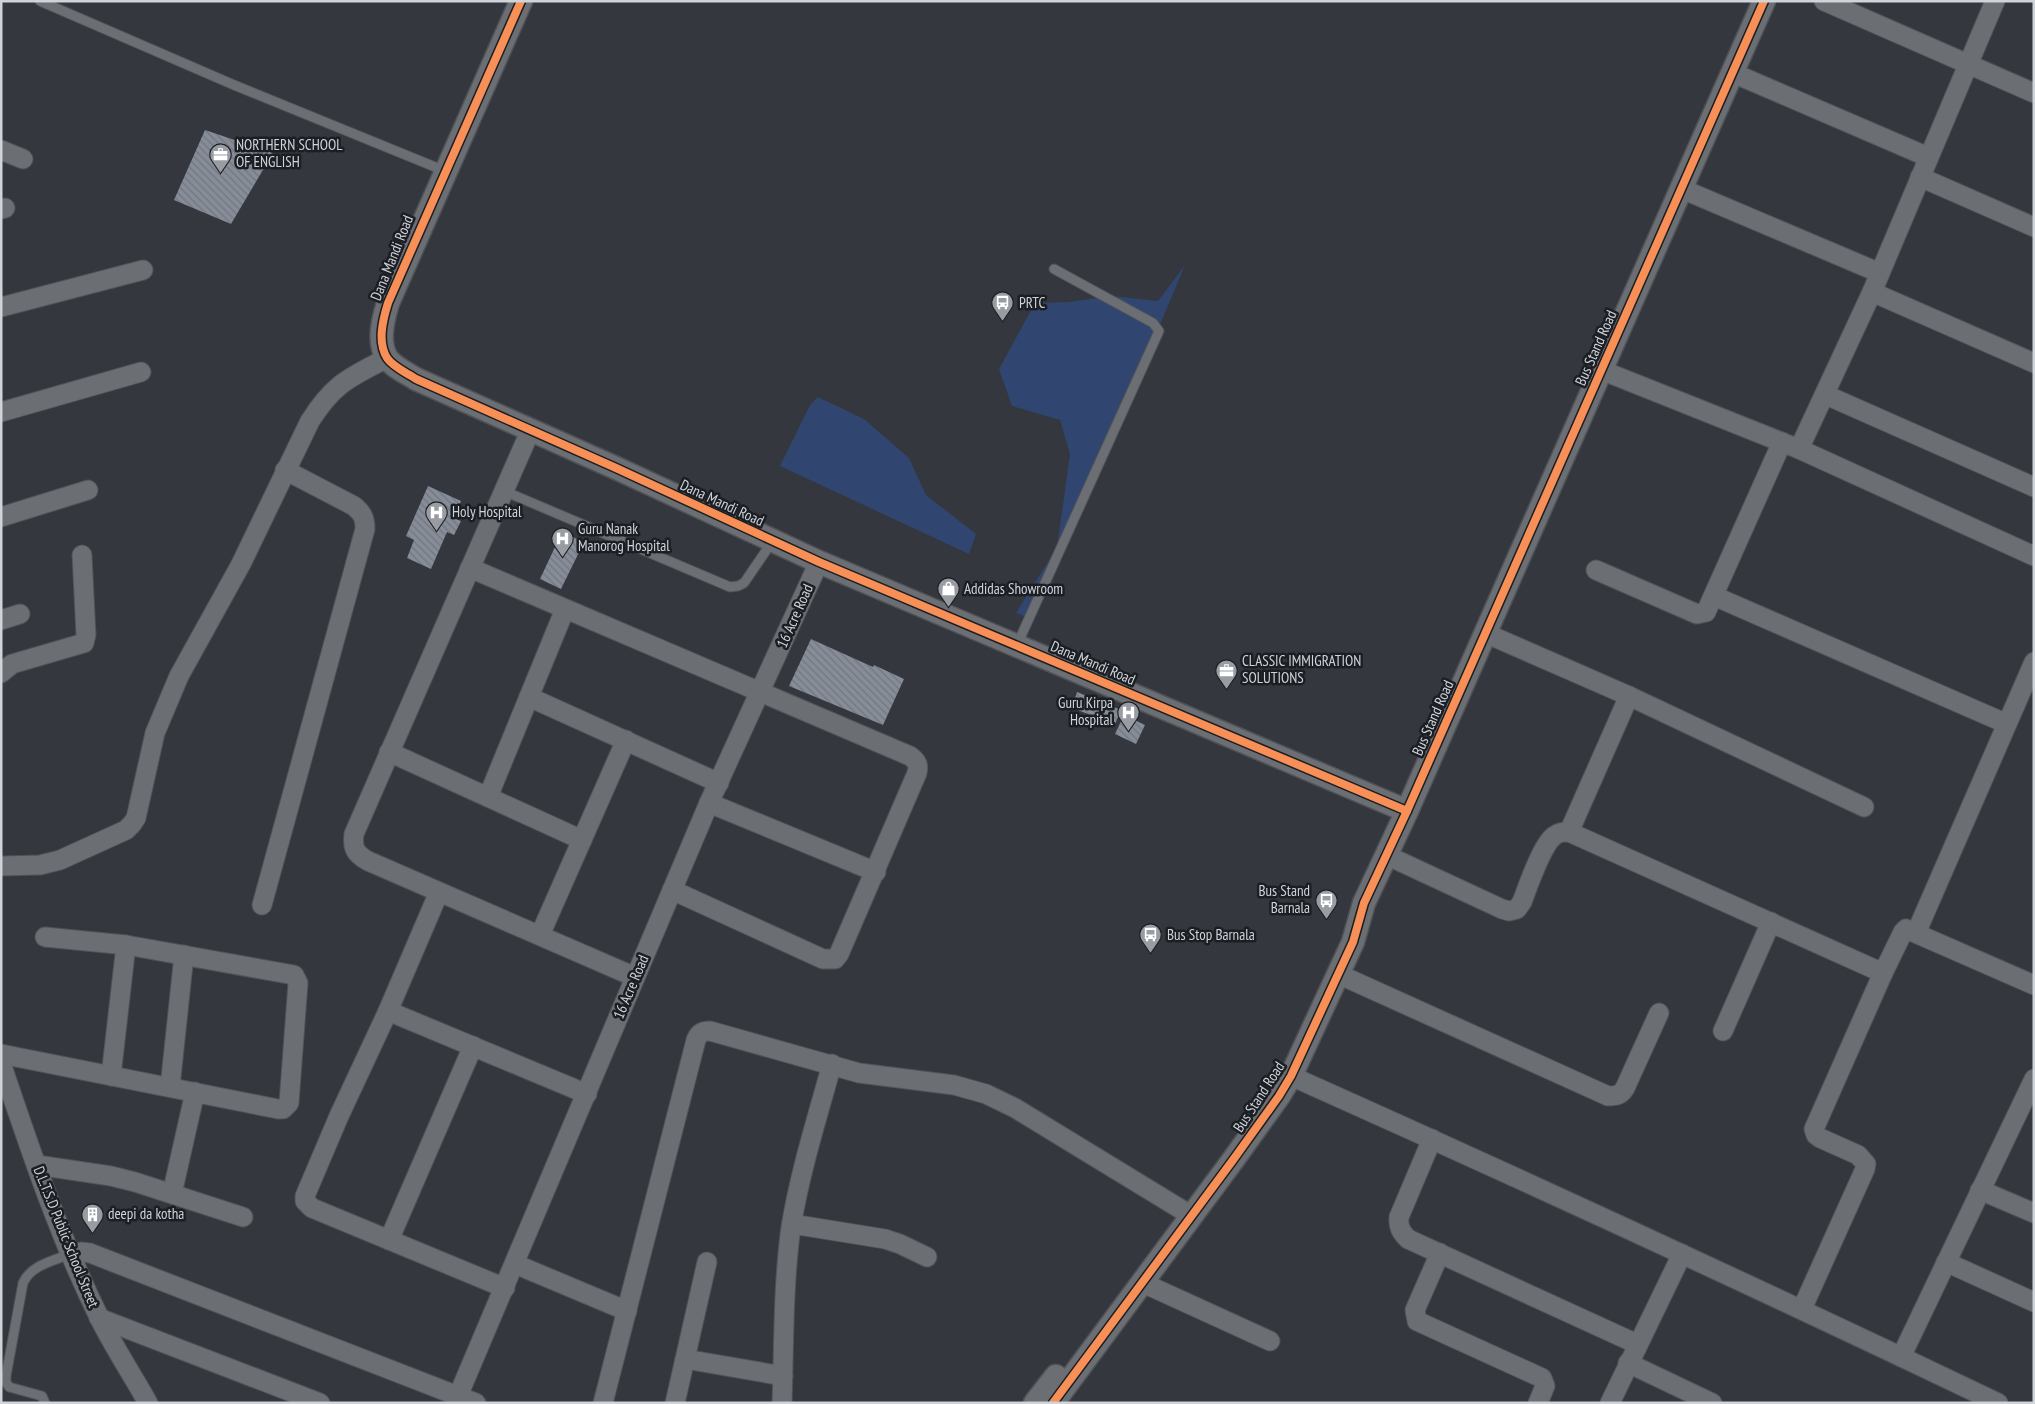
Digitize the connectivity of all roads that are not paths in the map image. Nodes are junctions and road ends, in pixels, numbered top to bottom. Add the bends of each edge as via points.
1 (40, 1) edge
2 (520, 1) edge
3 (1764, 1) edge
4 (1824, 1) edge
5 (1995, 1) edge
6 (1967, 64) junction
7 (1734, 73) junction
8 (2034, 93) edge
9 (1, 150) edge
10 (1928, 157) junction
11 (23, 159) dead end
12 (445, 171) junction
13 (1920, 177) junction
14 (1682, 189) junction
15 (2034, 226) edge
16 (1054, 269) dead end
17 (143, 270) dead end
18 (1880, 273) junction
19 (1872, 292) junction
20 (1, 307) edge
21 (387, 358) junction
22 (2034, 363) edge
23 (1601, 370) junction
24 (141, 372) dead end
25 (1826, 395) junction
26 (1, 412) edge
27 (530, 429) junction
28 (1790, 446) junction
29 (285, 470) junction
30 (2034, 487) edge
31 (88, 490) dead end
32 (504, 491) junction
33 (1, 517) edge
34 (772, 542) junction
35 (82, 555) dead end
36 (2034, 556) edge
37 (819, 562) junction
38 (470, 568) junction
39 (1596, 570) dead end
40 (1714, 596) junction
41 (565, 608) junction
42 (20, 614) dead end
43 (1, 620) edge
44 (1485, 633) junction
45 (1017, 646) junction
46 (2034, 662) edge
47 (1, 673) edge
48 (761, 692) junction
49 (1629, 696) junction
50 (529, 697) junction
51 (2005, 723) junction
52 (626, 740) junction
53 (389, 752) junction
54 (719, 783) junction
55 (488, 797) junction
56 (709, 803) junction
57 (1864, 806) dead end
58 (1407, 812) junction
59 (1569, 832) junction
60 (582, 840) junction
61 (1386, 855) junction
62 (1, 866) edge
63 (876, 872) junction
64 (672, 890) junction
65 (438, 892) junction
66 (1364, 903) junction
67 (262, 905) dead end
68 (1771, 922) junction
69 (1916, 933) junction
70 (540, 935) junction
71 (45, 937) dead end
72 (126, 945) junction
73 (184, 955) junction
74 (1883, 973) junction
75 (1338, 974) junction
76 (635, 976) junction
77 (2034, 985) edge
78 (388, 1011) junction
79 (1659, 1013) dead end
80 (1723, 1031) dead end
81 (474, 1046) junction
82 (1, 1054) edge
83 (1, 1063) edge
84 (832, 1064) junction
85 (111, 1076) junction
86 (1291, 1076) junction
87 (2034, 1079) edge
88 (170, 1087) junction
89 (195, 1092) junction
90 (587, 1094) junction
91 (1432, 1139) junction
92 (37, 1165) junction
93 (1980, 1190) junction
94 (172, 1194) junction
95 (1187, 1213) junction
96 (2034, 1213) edge
97 (243, 1217) dead end
98 (792, 1224) junction
99 (389, 1240) junction
100 (70, 1254) junction
101 (1440, 1254) junction
102 (1682, 1254) junction
103 (927, 1258) dead end
104 (707, 1262) dead end
105 (1946, 1262) junction
106 (515, 1264) junction
107 (1143, 1283) junction
108 (505, 1288) junction
109 (2034, 1302) edge
110 (1802, 1310) junction
111 (627, 1311) junction
112 (99, 1318) junction
113 (1270, 1341) dead end
114 (1637, 1344) junction
115 (1901, 1356) junction
116 (685, 1359) junction
117 (1628, 1363) junction
118 (783, 1376) junction
119 (458, 1396) junction
120 (44, 1403) edge
121 (148, 1403) edge
122 (320, 1403) edge
123 (476, 1403) edge
124 (603, 1403) edge
125 (675, 1403) edge
126 (782, 1403) edge
127 (1035, 1403) edge
128 (1053, 1403) edge
129 (1538, 1403) edge
130 (1610, 1403) edge
131 (1712, 1403) edge
132 (1998, 1403) edge

1 - 12 lane
2 - 12 street, Dana Mandi Road
3 - 7 street, Bus Stand Road
4 - 6 street
5 - 6 street
6 - 8 street
6 - 10 street
7 - 10 street
7 - 14 street, Bus Stand Road
9 - 11 street
10 - 13 street
12 - 21 street, Dana Mandi Road via 383,318 381,341
13 - 15 street
13 - 18 street
14 - 18 street
14 - 23 street, Bus Stand Road
16 - 45 lane via 1153,323 1159,331
17 - 20 street
18 - 19 street
19 - 22 street
19 - 25 street
21 - 27 street, Dana Mandi Road via 416,379
21 - 29 street via 344,380 333,390 310,421
23 - 28 street
23 - 44 street, Bus Stand Road
24 - 26 street
25 - 28 street
25 - 30 street
27 - 32 street
27 - 34 street, Dana Mandi Road
28 - 36 street
28 - 40 street
29 - 62 street via 241,564 167,703 155,733 138,811 132,824 126,830 60,860
29 - 67 street via 354,506 365,520
31 - 33 street
32 - 34 lane via 730,587 744,582
32 - 38 street
34 - 37 street, Dana Mandi Road
35 - 47 street via 84,643 12,664
37 - 45 street, Dana Mandi Road
37 - 48 street, 16 Acre Road
38 - 41 street
38 - 53 street
39 - 40 street via 1697,614 1706,612
40 - 51 street
41 - 48 street
41 - 50 street
42 - 43 street
44 - 49 street
44 - 58 street, Bus Stand Road
45 - 58 street, Dana Mandi Road
46 - 51 street
48 - 54 street, 16 Acre Road
48 - 63 street via 916,760 918,773
49 - 57 street
49 - 59 street
50 - 52 street
50 - 55 street
51 - 69 street
52 - 54 street
52 - 60 street
53 - 55 street
53 - 65 street via 354,834 352,846 368,861
54 - 56 street, 16 Acre Road
55 - 60 street
56 - 63 street
56 - 64 street, 16 Acre Road
58 - 61 street, Bus Stand Road
59 - 61 street via 1554,836 1547,845 1522,902 1509,911
59 - 68 street
60 - 70 street
61 - 66 street, Bus Stand Road
63 - 64 street via 840,954 829,960
64 - 76 street, 16 Acre Road
65 - 70 street
65 - 78 street
66 - 75 street, Bus Stand Road
66 - 95 street, Bus Stand Road via 1338,939 1282,1062
68 - 74 street
68 - 80 street
69 - 74 street via 1904,930
69 - 77 street
70 - 76 street
71 - 72 street
72 - 73 street
72 - 85 street
73 - 88 street
73 - 89 street via 294,975 298,983 287,1107 278,1109
74 - 110 street via 1814,1129 1820,1138 1858,1155 1866,1164
75 - 79 street via 1608,1096 1622,1093
75 - 86 street, Bus Stand Road
76 - 90 street, 16 Acre Road
78 - 81 street
78 - 99 street via 339,1116 305,1201 312,1208
81 - 90 street
81 - 99 street
82 - 85 street
83 - 92 street, D.L.T.S.D Public School Street
84 - 95 street via 859,1073 954,1084 986,1094
84 - 98 street
84 - 111 street via 710,1031 699,1034
85 - 88 street
86 - 91 street
86 - 95 street, Bus Stand Road via 1280,1096
87 - 93 street
88 - 89 street
89 - 94 street
90 - 106 street, 16 Acre Road
91 - 101 street via 1398,1226 1408,1239
91 - 102 street
92 - 94 street via 111,1176
92 - 100 street, D.L.T.S.D Public School Street
93 - 96 street
93 - 105 street
94 - 97 street
95 - 107 street, Bus Stand Road
95 - 127 street, Bus Stand Road
98 - 103 street via 885,1239
98 - 118 street
99 - 108 street
100 - 112 street, D.L.T.S.D Public School Street
100 - 119 street via 90,1253
100 - 120 lane via 35,1268 26,1276 6,1376 9,1386 42,1396
101 - 114 street
101 - 129 street via 1415,1310 1417,1321 1536,1374 1545,1382
102 - 110 street
102 - 114 street
104 - 116 street
105 - 109 street
105 - 115 street
106 - 108 street, 16 Acre Road
106 - 111 street
107 - 113 street
107 - 128 street, Bus Stand Road
108 - 119 street, 16 Acre Road
110 - 115 street
111 - 124 street
112 - 121 street, D.L.T.S.D Public School Street
112 - 122 street
114 - 117 street
115 - 132 street
116 - 118 street
116 - 125 street
117 - 130 street
117 - 131 street
118 - 126 street
119 - 123 street

